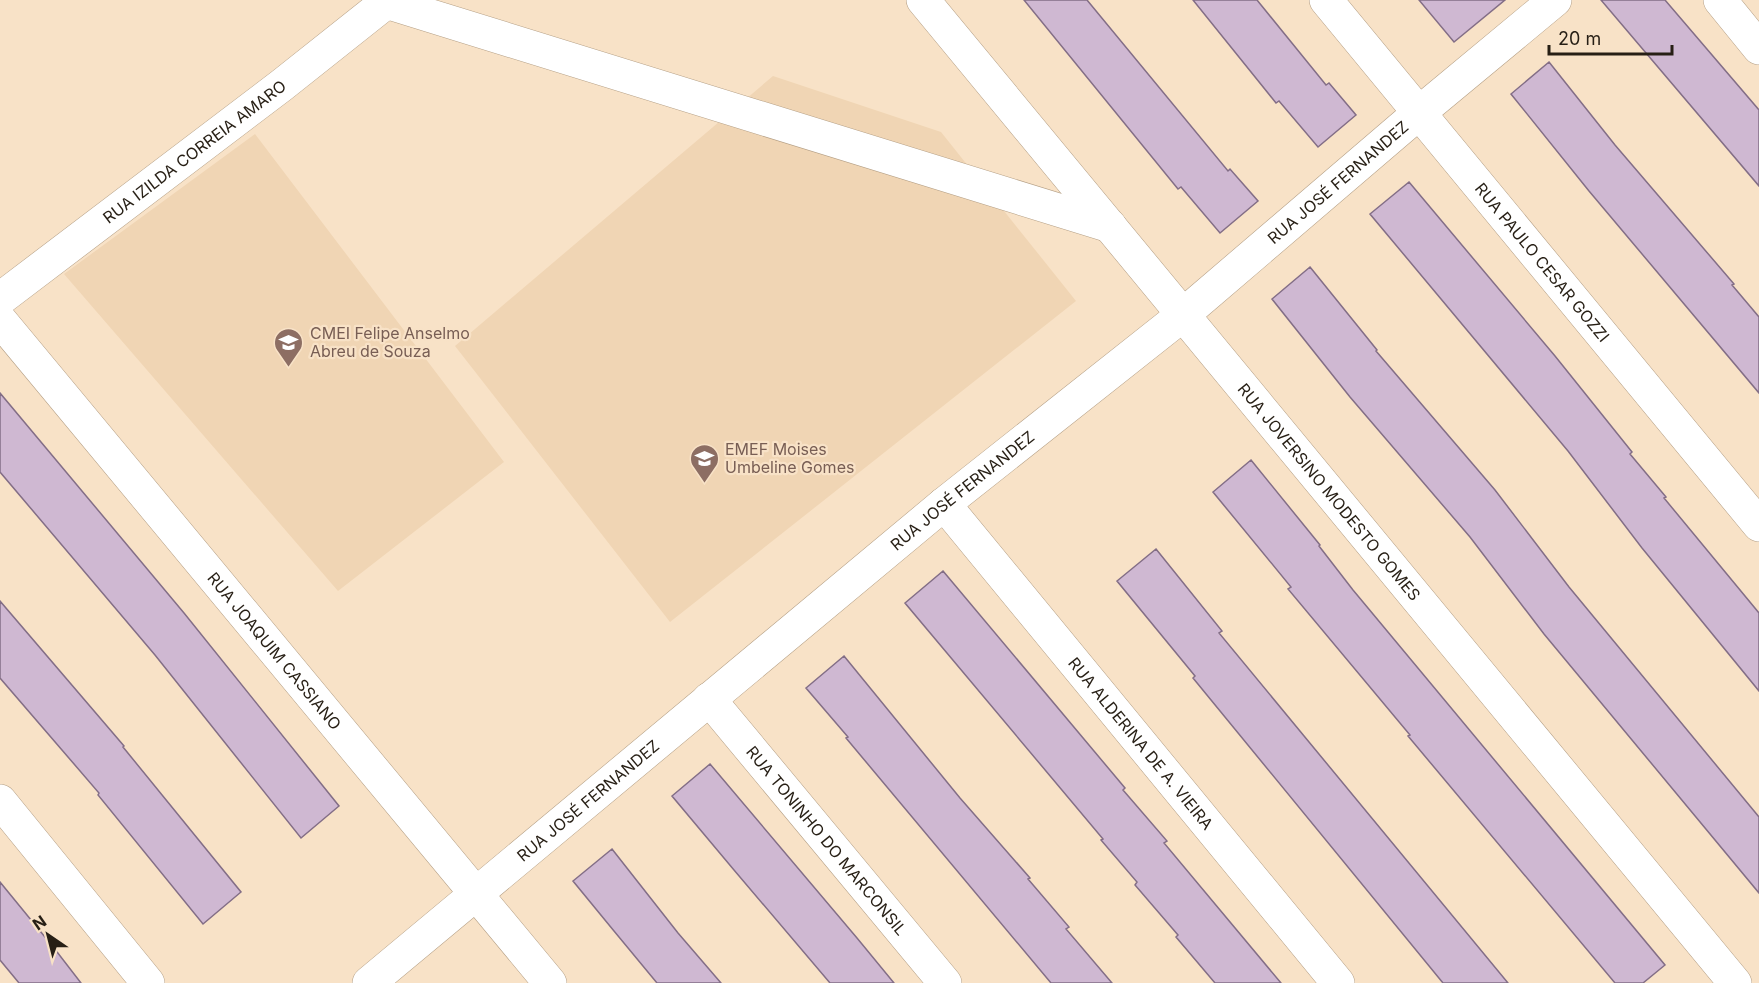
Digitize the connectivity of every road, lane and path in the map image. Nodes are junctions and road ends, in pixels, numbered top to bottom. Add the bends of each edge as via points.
1 (923, 0) edge
2 (1326, 0) edge
3 (1555, 0) edge
4 (1720, 0) edge
5 (387, 1) edge
6 (1759, 48) edge
7 (1420, 112) junction
8 (1110, 226) junction
9 (0, 299) edge
10 (1184, 314) junction
11 (0, 320) edge
12 (944, 504) junction
13 (1759, 525) edge
14 (709, 699) junction
15 (0, 801) edge
16 (477, 894) junction
17 (148, 983) edge
18 (369, 983) edge
19 (550, 983) edge
20 (945, 983) edge
21 (1338, 983) edge
22 (1735, 983) edge

1 - 8 street, RUA JOVERSINO MODESTO GOMES
2 - 7 street, RUA PAULO CESAR GOZZI
3 - 7 street, RUA JOSÉ FERNANDEZ
4 - 6 street
5 - 8 street
5 - 9 street, RUA IZILDA CORREIA AMARO
7 - 10 street, RUA JOSÉ FERNANDEZ
7 - 13 street, RUA PAULO CESAR GOZZI
8 - 10 street, RUA JOVERSINO MODESTO GOMES
10 - 12 street, RUA JOSÉ FERNANDEZ
10 - 22 street, RUA JOVERSINO MODESTO GOMES
11 - 16 street, RUA JOAQUIM CASSIANO
12 - 14 street, RUA JOSÉ FERNANDEZ
12 - 21 street, RUA ALDERINA DE A. VIEIRA
14 - 16 street, RUA JOSÉ FERNANDEZ
14 - 20 street, RUA TONINHO DO MARCONSIL
15 - 17 street
16 - 18 street, RUA JOSÉ FERNANDEZ
16 - 19 street, RUA JOAQUIM CASSIANO

